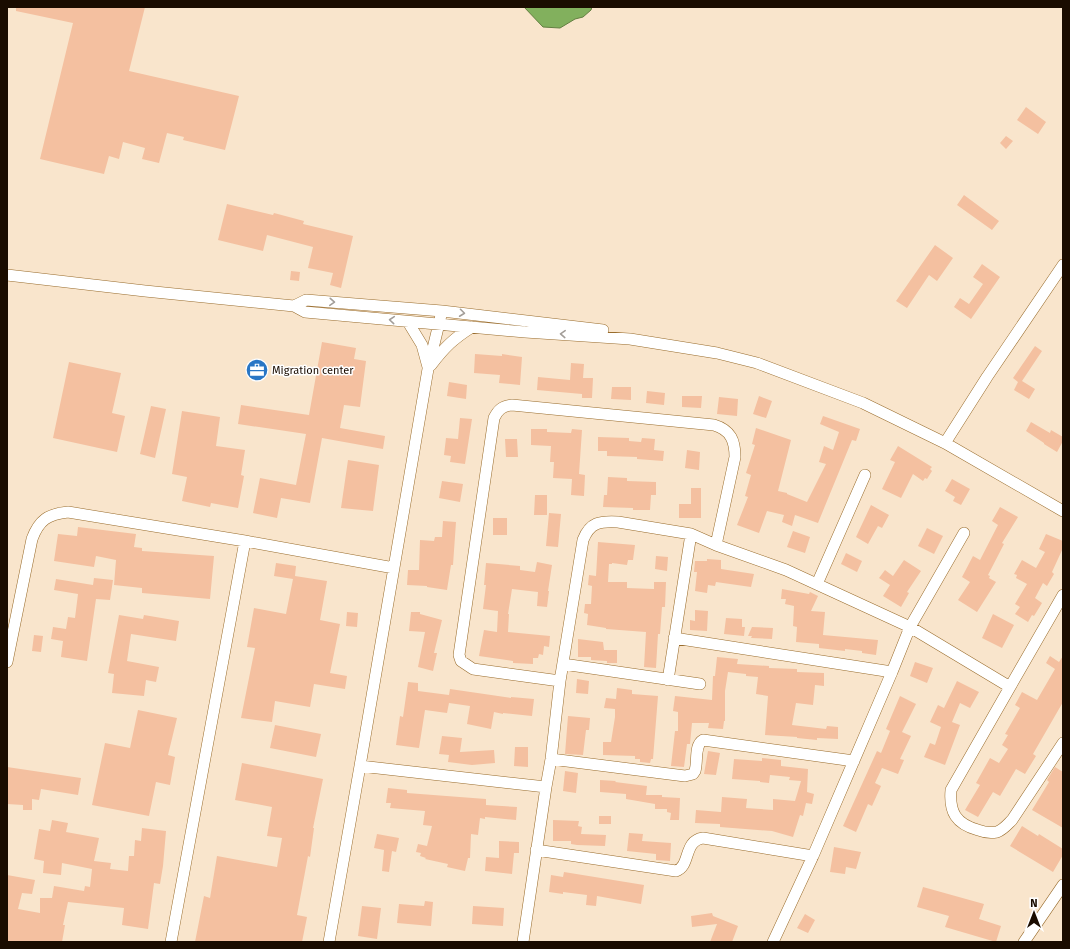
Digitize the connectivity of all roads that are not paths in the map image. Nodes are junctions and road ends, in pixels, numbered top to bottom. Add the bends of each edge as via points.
1 (1063, 265) edge
2 (7, 275) edge
3 (294, 306) junction
4 (442, 311) junction
5 (408, 322) junction
6 (439, 324) junction
7 (472, 327) junction
8 (630, 339) junction
9 (428, 369) junction
10 (945, 443) junction
11 (865, 475) dead end
12 (1063, 511) edge
13 (964, 533) dead end
14 (691, 534) junction
15 (245, 541) junction
16 (716, 545) junction
17 (394, 568) junction
18 (817, 584) junction
19 (1063, 595) edge
20 (910, 627) junction
21 (674, 638) junction
22 (7, 662) edge
23 (563, 664) junction
24 (892, 672) junction
25 (668, 680) junction
26 (560, 681) junction
27 (700, 684) dead end
28 (1010, 686) junction
29 (1063, 743) edge
30 (551, 759) junction
31 (854, 761) junction
32 (360, 766) junction
33 (546, 787) junction
34 (536, 850) junction
35 (812, 856) junction
36 (1063, 885) edge
37 (171, 942) edge
38 (329, 942) edge
39 (523, 942) edge
40 (773, 942) edge
41 (1024, 942) edge

1 - 10 street
2 - 3 street via 145,292
3 -> 4 street via 306,300
5 -> 3 street via 305,312
4 - 6 street
4 -> 8 street via 611,331
5 - 6 street
5 - 9 street via 422,345
6 - 7 street
6 - 9 street
8 -> 7 street
7 - 9 street via 448,344
8 - 10 street via 717,353 757,363 863,402
9 - 17 street
10 - 12 street
11 - 18 street
13 - 20 street
14 - 16 street
14 - 21 street
14 - 23 street via 618,522 591,526 583,540
15 - 17 street
15 - 22 street via 68,512 56,513 44,519 36,528 32,539
15 - 37 street
16 - 18 street
16 - 26 street via 735,457 735,448 727,430 714,425 512,405 502,407 494,418 459,655 462,661 473,669
17 - 32 street
18 - 20 street
19 - 28 street
20 - 24 street
20 - 28 street
21 - 24 street
21 - 25 street
23 - 25 street
23 - 26 street
24 - 31 street
25 - 27 street
26 - 30 street
28 - 29 street via 951,790 950,801 958,820 963,825 979,831 996,832 1004,828 1012,820
30 - 31 street via 685,776 695,771 698,745 703,740
30 - 33 street
31 - 35 street
32 - 33 street
32 - 38 street
33 - 34 street
34 - 35 street via 676,870 682,867 692,842 703,838
34 - 39 street
35 - 40 street
36 - 41 street

